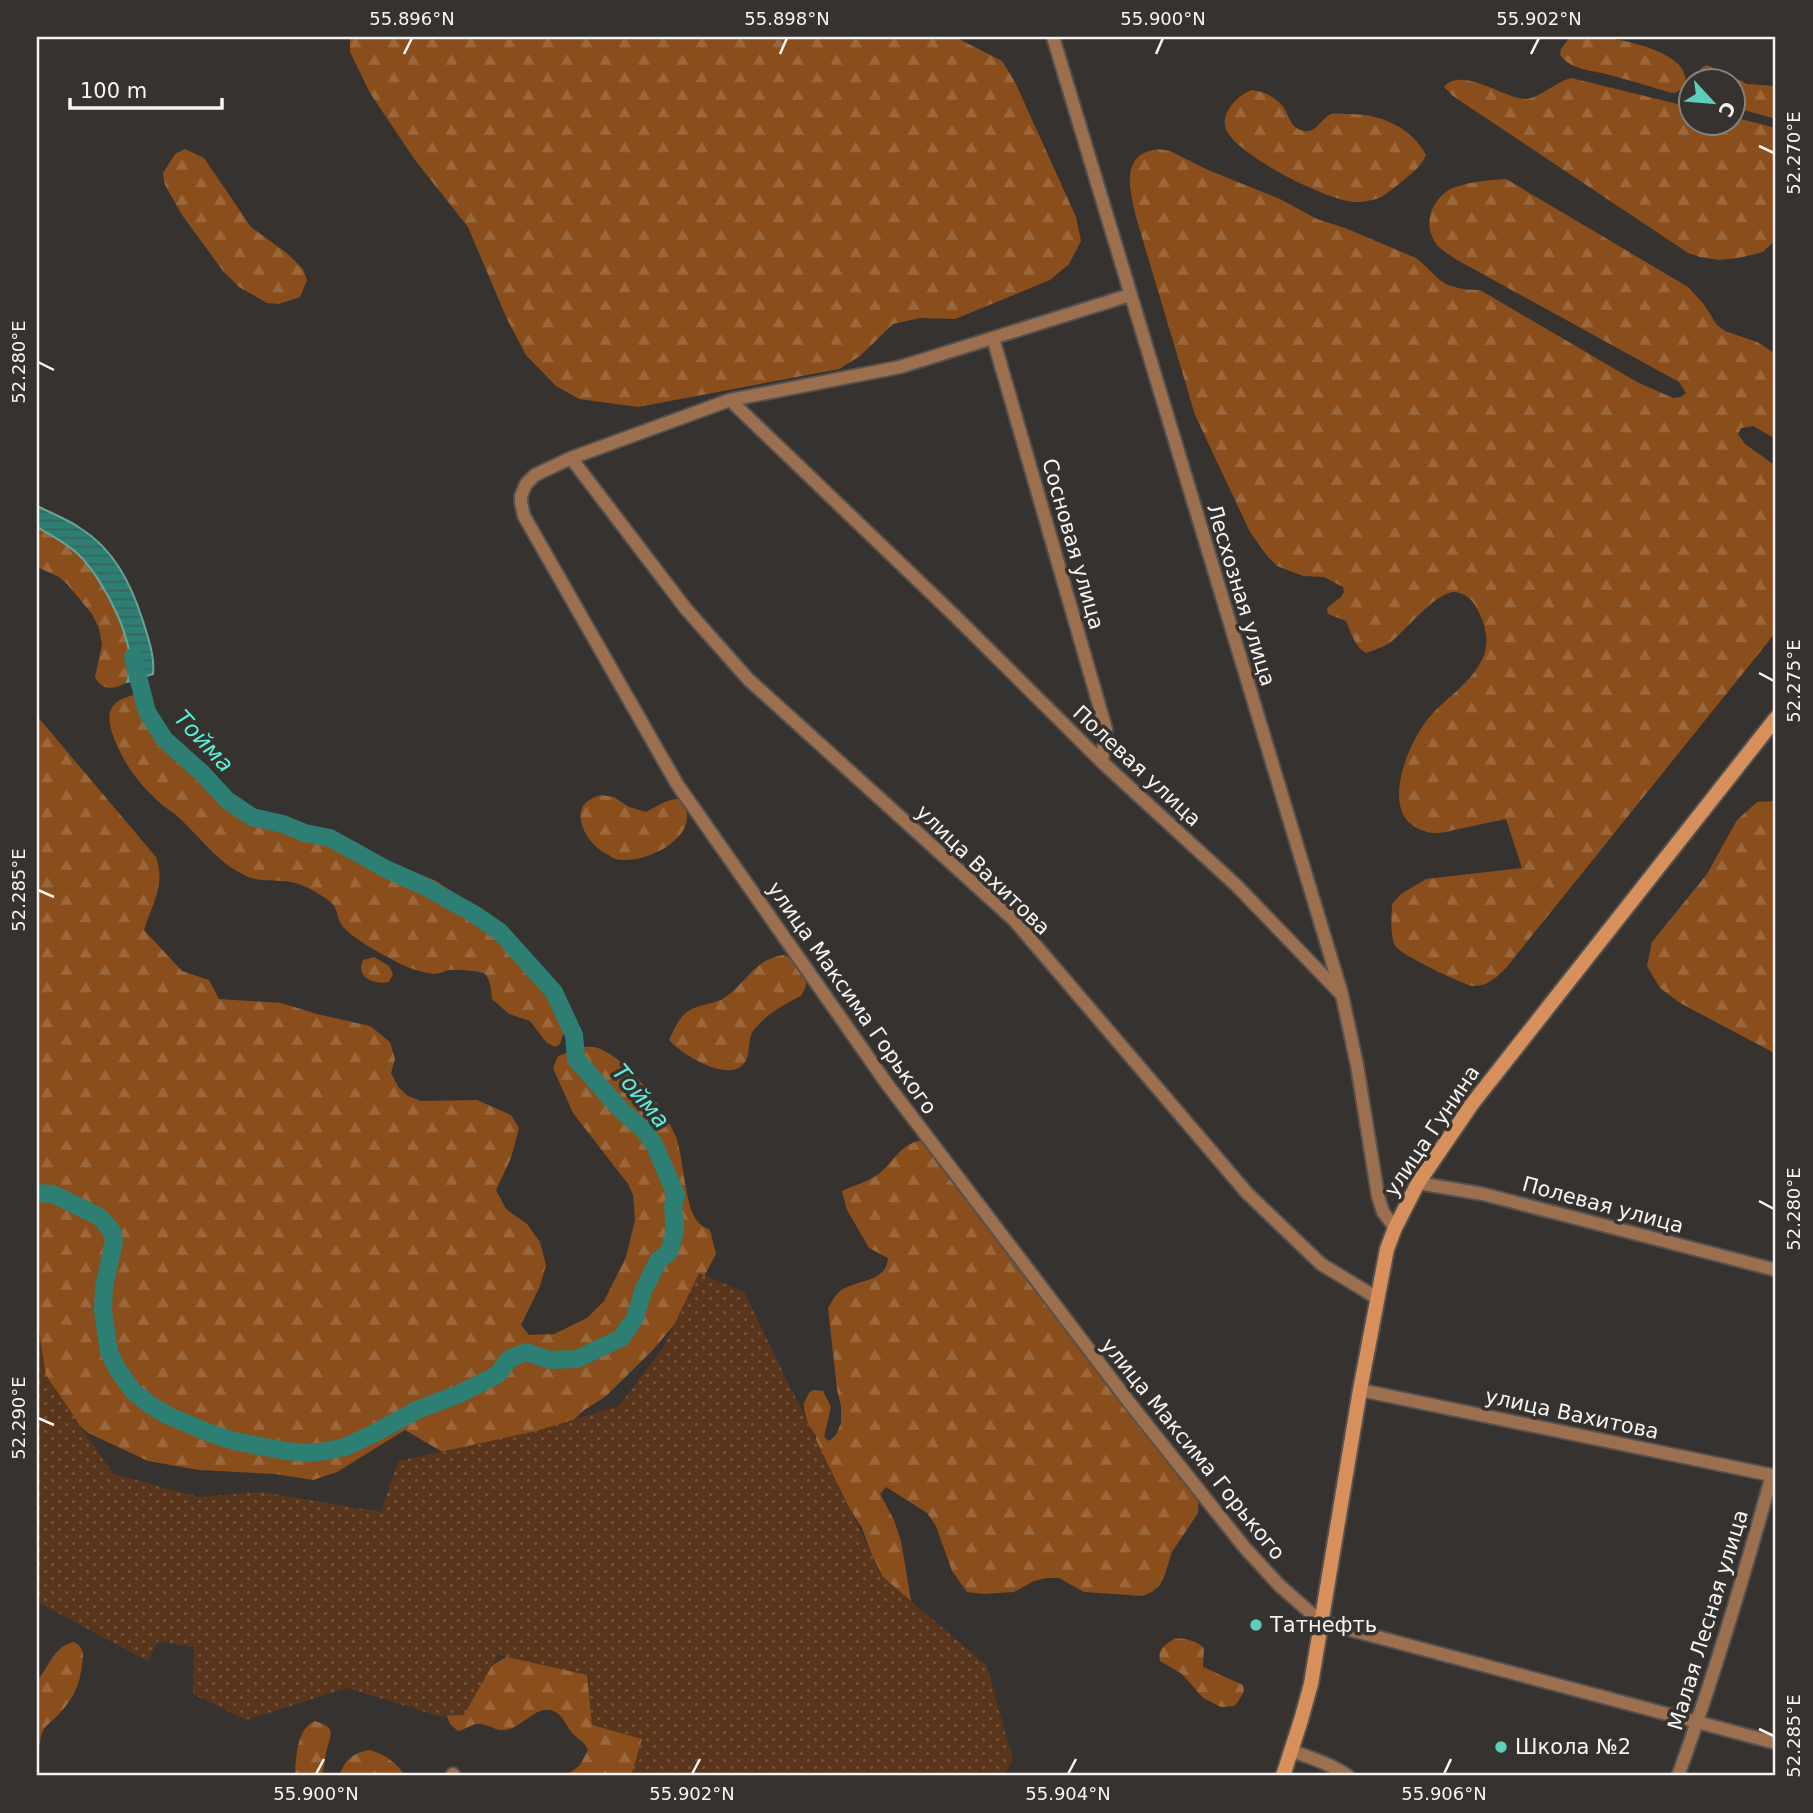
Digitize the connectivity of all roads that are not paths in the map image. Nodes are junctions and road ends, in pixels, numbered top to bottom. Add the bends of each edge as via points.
1 (1053, 37) edge
2 (1130, 295) junction
3 (993, 338) junction
4 (730, 400) junction
5 (571, 458) junction
6 (1776, 718) edge
7 (1102, 762) junction
8 (1342, 995) junction
9 (1418, 1184) junction
10 (1395, 1228) junction
11 (1776, 1270) edge
12 (1377, 1298) junction
13 (1360, 1390) junction
14 (1774, 1475) edge
15 (1321, 1622) junction
16 (1698, 1721) junction
17 (1776, 1742) edge
18 (1292, 1751) junction
19 (1283, 1776) edge
20 (1348, 1776) edge
21 (1678, 1776) edge

1 - 2 street, Лесхозная улица
2 - 3 street, улица Максима Горького
2 - 8 street, Лесхозная улица
3 - 4 street, улица Максима Горького via 900,367
3 - 7 street, Сосновая улица via 1105,729
4 - 5 street, улица Максима Горького
4 - 7 street, Полевая улица
5 - 12 street, улица Вахитова via 686,609 748,679 1014,920 1247,1193 1321,1264
5 - 15 street, улица Максима Горького via 530,479 522,509 677,784 887,1084 1132,1406 1245,1548
6 - 9 main road, улица Гунина via 1497,1071
7 - 8 street, Полевая улица via 1237,886
8 - 10 street via 1378,1196
9 - 10 main road, улица Гунина
9 - 11 street, Полевая улица via 1483,1194
10 - 12 main road, улица Гунина
12 - 13 main road, улица Гунина
13 - 14 street, улица Вахитова
13 - 15 main road, улица Гунина
14 - 16 street, Малая Лесная улица
15 - 16 street, улица Максима Горького
15 - 18 main road, улица Гунина via 1311,1684
16 - 17 street, улица Максима Горького
16 - 21 street, Малая Лесная улица
18 - 19 main road, улица Гунина
18 - 20 street

